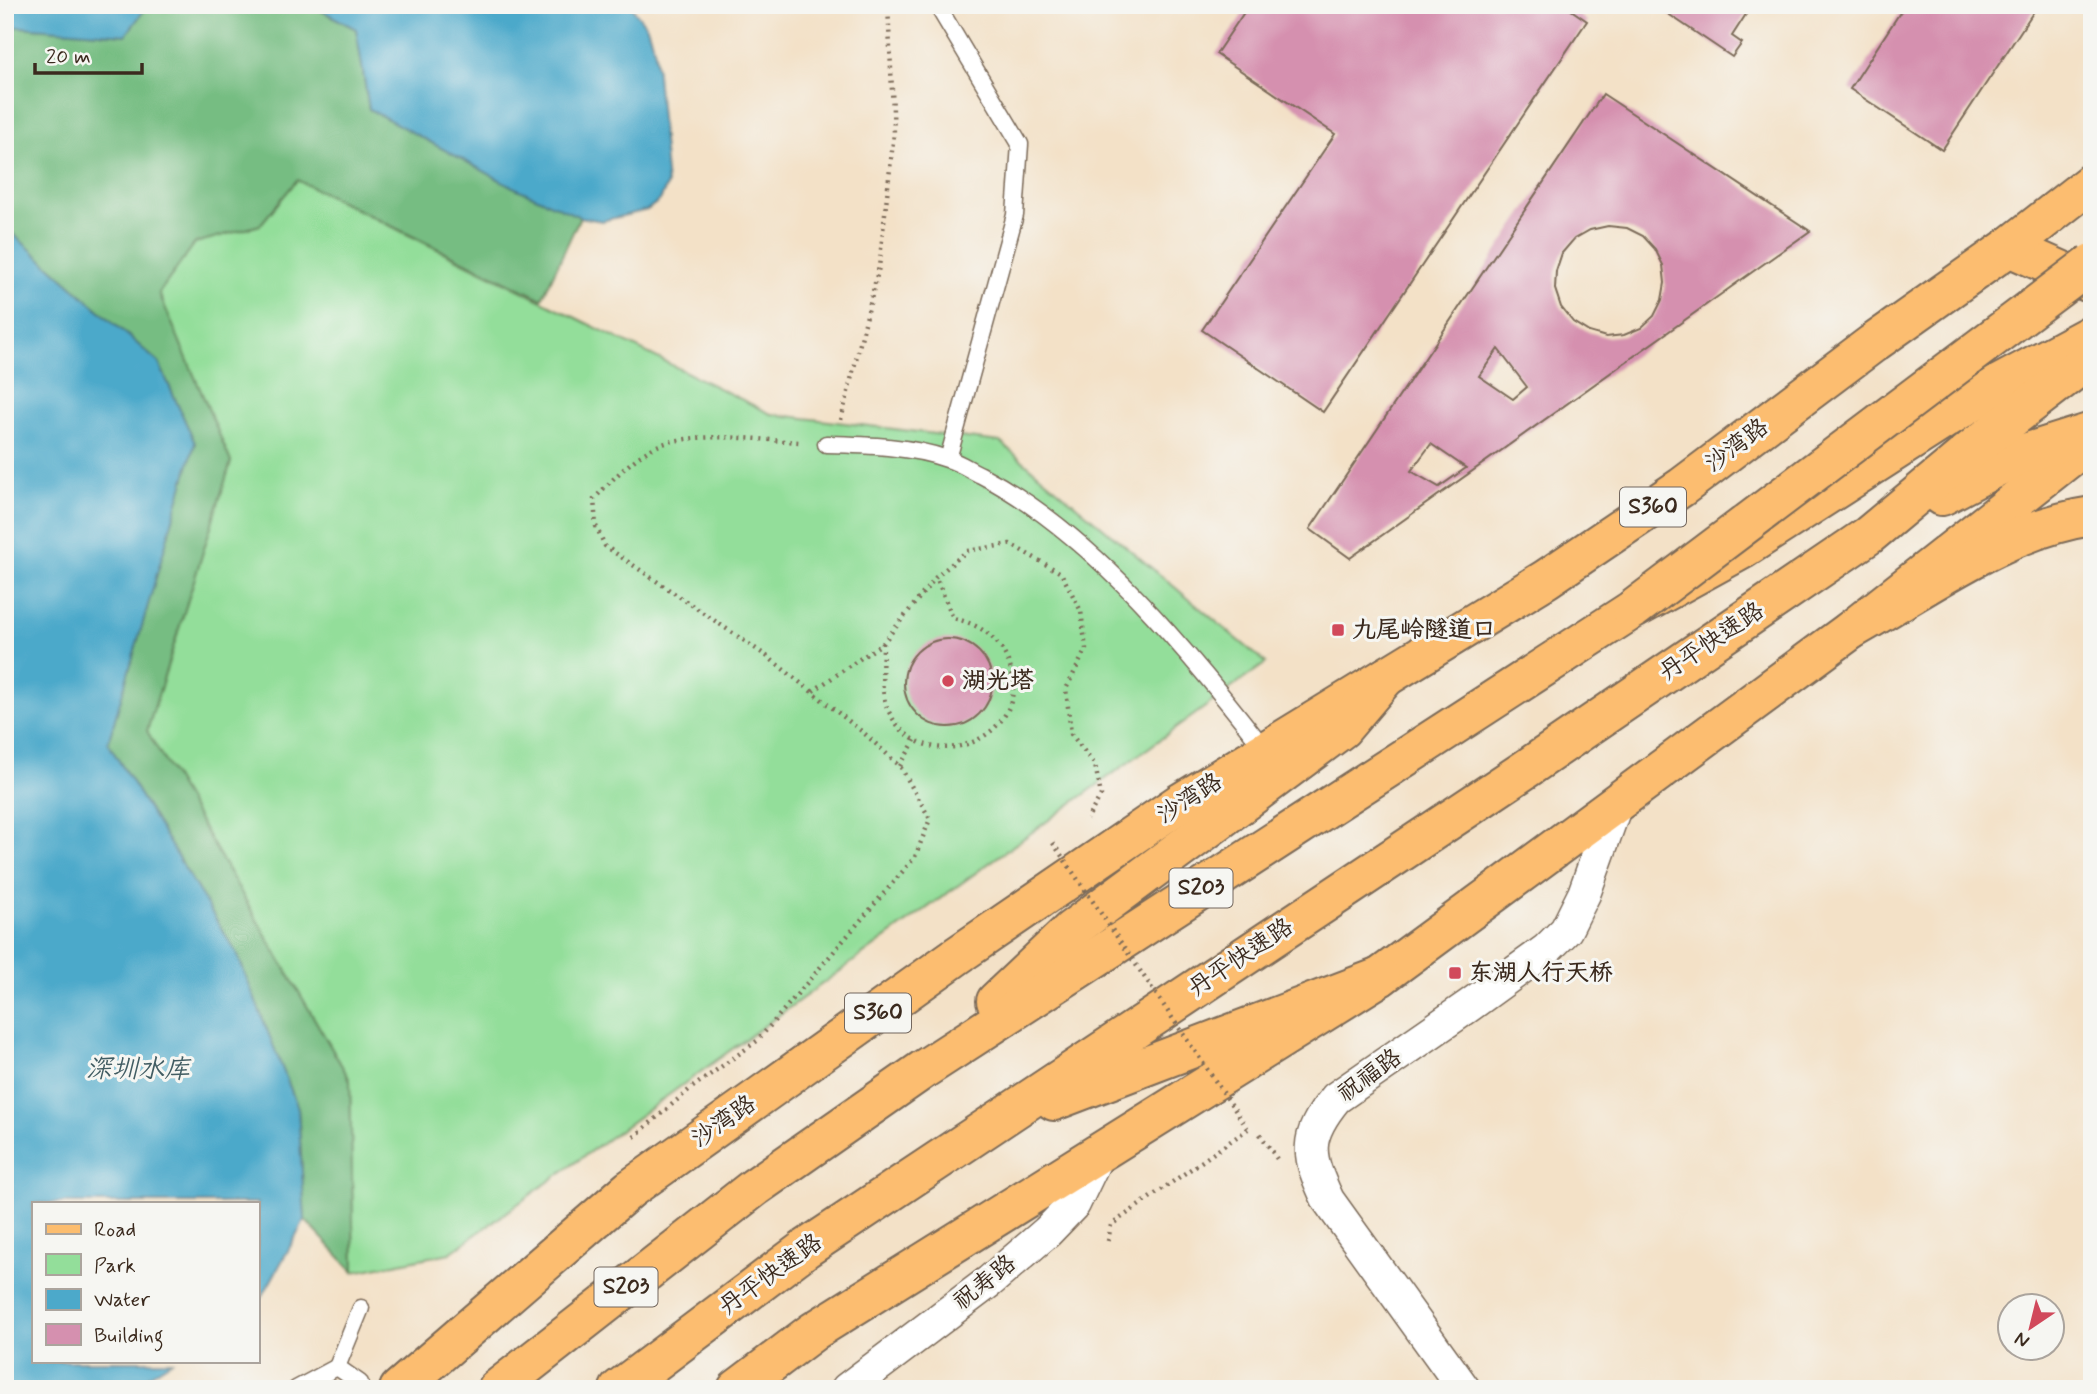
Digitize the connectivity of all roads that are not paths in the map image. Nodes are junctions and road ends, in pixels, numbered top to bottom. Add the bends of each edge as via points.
1 (937, 5) edge
2 (2092, 182) edge
3 (2009, 247) junction
4 (2092, 264) edge
5 (2092, 284) edge
6 (2092, 334) edge
7 (2092, 358) edge
8 (2092, 432) edge
9 (2092, 440) edge
10 (826, 443) road end
11 (948, 459) junction
12 (2092, 516) edge
13 (1869, 535) junction
14 (1632, 610) junction
15 (1851, 630) junction
16 (1385, 677) junction
17 (1266, 751) junction
18 (1618, 799) junction
19 (1380, 977) junction
20 (924, 1069) junction
21 (990, 1126) junction
22 (1098, 1154) junction
23 (361, 1308) dead end
24 (337, 1367) junction
25 (360, 1383) dead end
26 (296, 1389) edge
27 (399, 1389) edge
28 (497, 1389) edge
29 (619, 1389) edge
30 (737, 1389) edge
31 (847, 1389) edge
32 (1464, 1389) edge

1 - 11 lane via 1020,144 1015,215
2 - 3 main road, 沙湾路
3 - 5 main road
3 - 16 main road, 沙湾路 / S360 via 1682,487 1546,579
4 - 14 main road, bridge
6 - 14 main road, bridge via 2001,383 1743,549
7 - 13 main road
8 - 13 main road via 2022,454
9 - 15 main road
10 - 11 lane via 903,449
11 - 17 lane via 1009,490 1057,523 1121,584 1224,697
12 - 15 main road via 2058,521 2016,537
13 - 21 main road, 丹平快速路
14 - 20 main road, S203
15 - 18 main road
16 - 17 main road, 沙湾路 / S360
16 - 20 main road via 1342,729 1071,930
17 - 27 main road, 沙湾路 / S360 via 1180,803 630,1189
18 - 19 main road
18 - 32 street, 祝福路 via 1566,930 1546,950 1336,1098 1319,1119 1310,1141 1312,1166 1328,1200
19 - 21 main road
19 - 22 main road
20 - 28 main road, S203 via 755,1187
21 - 29 main road, 丹平快速路 via 805,1250
22 - 30 main road via 814,1331
22 - 31 street, 祝寿路 via 1074,1204 1047,1232
23 - 24 lane
24 - 25 lane
24 - 26 lane

